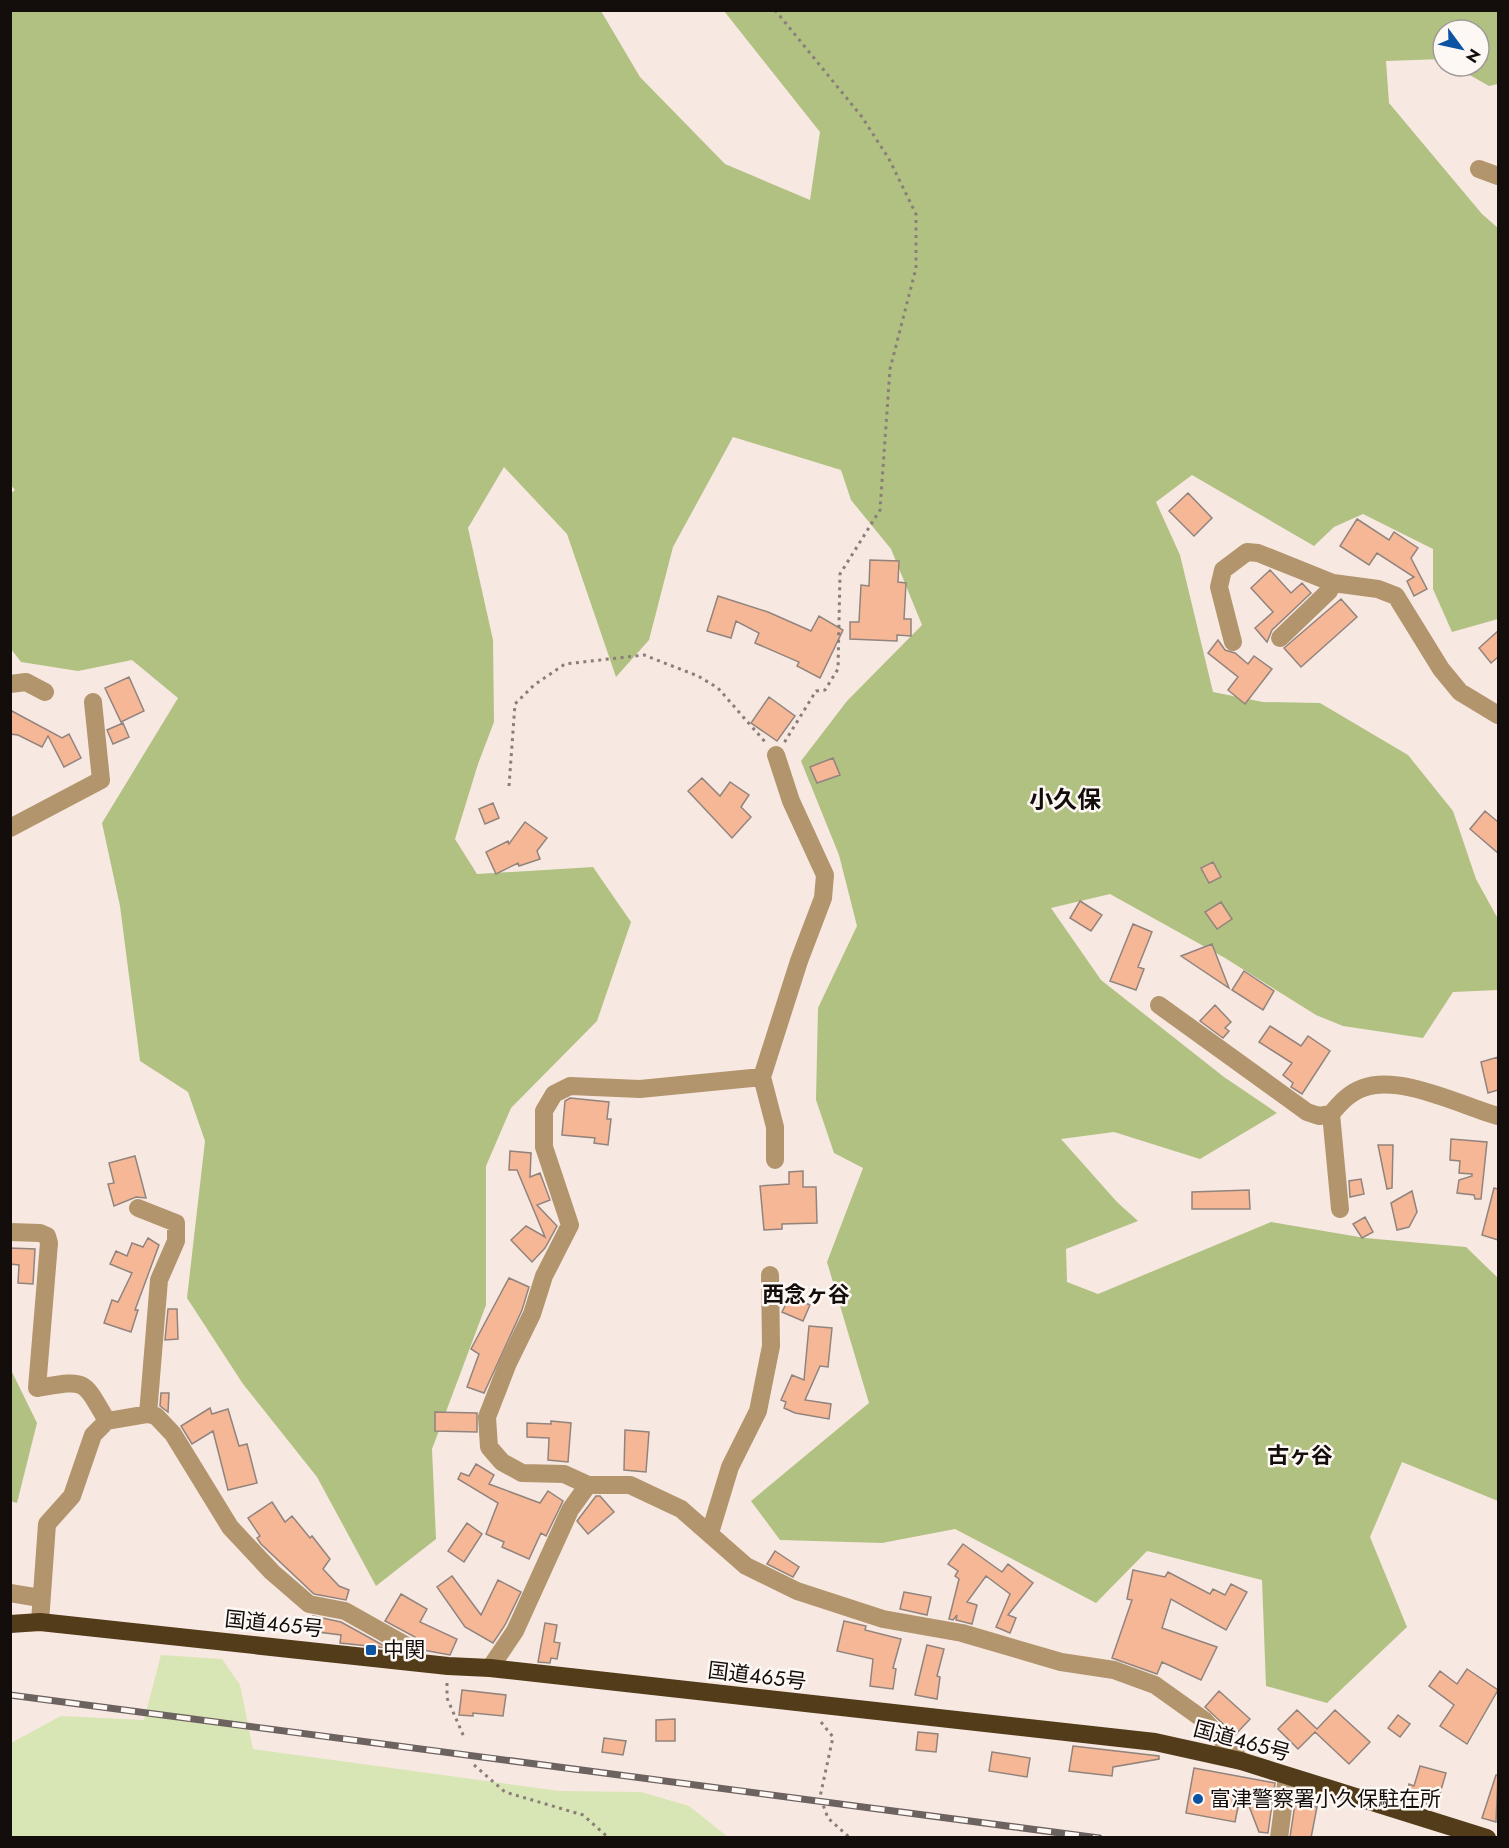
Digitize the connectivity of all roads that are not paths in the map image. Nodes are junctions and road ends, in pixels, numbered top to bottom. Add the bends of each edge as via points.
1 (1479, 169) dead end
2 (1498, 176) edge
3 (1333, 583) junction
4 (1280, 638) dead end
5 (1233, 642) dead end
6 (10, 684) edge
7 (45, 692) dead end
8 (93, 702) dead end
9 (1498, 715) edge
10 (776, 755) road end
11 (10, 828) edge
12 (1159, 1005) dead end
13 (762, 1077) junction
14 (1331, 1114) junction
15 (1498, 1116) edge
16 (776, 1160) dead end
17 (138, 1208) dead end
18 (1340, 1209) dead end
19 (10, 1232) edge
20 (770, 1275) dead end
21 (148, 1414) junction
22 (107, 1421) junction
23 (588, 1485) junction
24 (710, 1533) junction
25 (10, 1593) edge
26 (40, 1598) junction
27 (40, 1622) junction
28 (10, 1624) edge
29 (416, 1662) junction
30 (490, 1668) junction
31 (1241, 1761) junction
32 (1287, 1777) junction
33 (1278, 1838) edge
34 (1487, 1838) edge

1 - 2 street
3 - 4 street
3 - 5 street via 1247,552 1223,570 1219,587
3 - 9 street via 1378,589 1396,596 1441,669 1460,692
6 - 7 street via 26,682
8 - 11 street via 100,780
10 - 13 street via 791,801 825,875 823,898
12 - 14 street via 1307,1113
13 - 16 street via 775,1127
13 - 23 street via 640,1089 570,1086 554,1094 544,1111 544,1147 570,1225 544,1276 532,1314 487,1417 489,1447 502,1462 522,1473 564,1474
14 - 15 street via 1344,1098 1364,1087 1387,1086 1415,1088
14 - 18 street
17 - 21 street via 176,1223 176,1240 159,1280
19 - 22 street via 40,1233 47,1236 49,1243 37,1388 77,1382 86,1385
20 - 24 street via 771,1346 758,1411 730,1467
21 - 22 street
21 - 29 street via 164,1422 230,1527 272,1572 309,1604 345,1611 409,1647
22 - 26 street via 93,1435 72,1496 47,1524
23 - 24 street via 630,1485 681,1509
23 - 30 street via 570,1510 515,1631
24 - 31 street via 746,1566 797,1591 884,1619 962,1633 1061,1662 1114,1670 1155,1685 1204,1720
25 - 26 street
26 - 27 street
27 - 28 highway, 国道465号
27 - 29 highway, 国道465号
29 - 30 highway, 国道465号
30 - 31 highway, 国道465号 via 1155,1742
31 - 32 highway, 国道465号
32 - 33 street
32 - 34 highway, 国道465号

